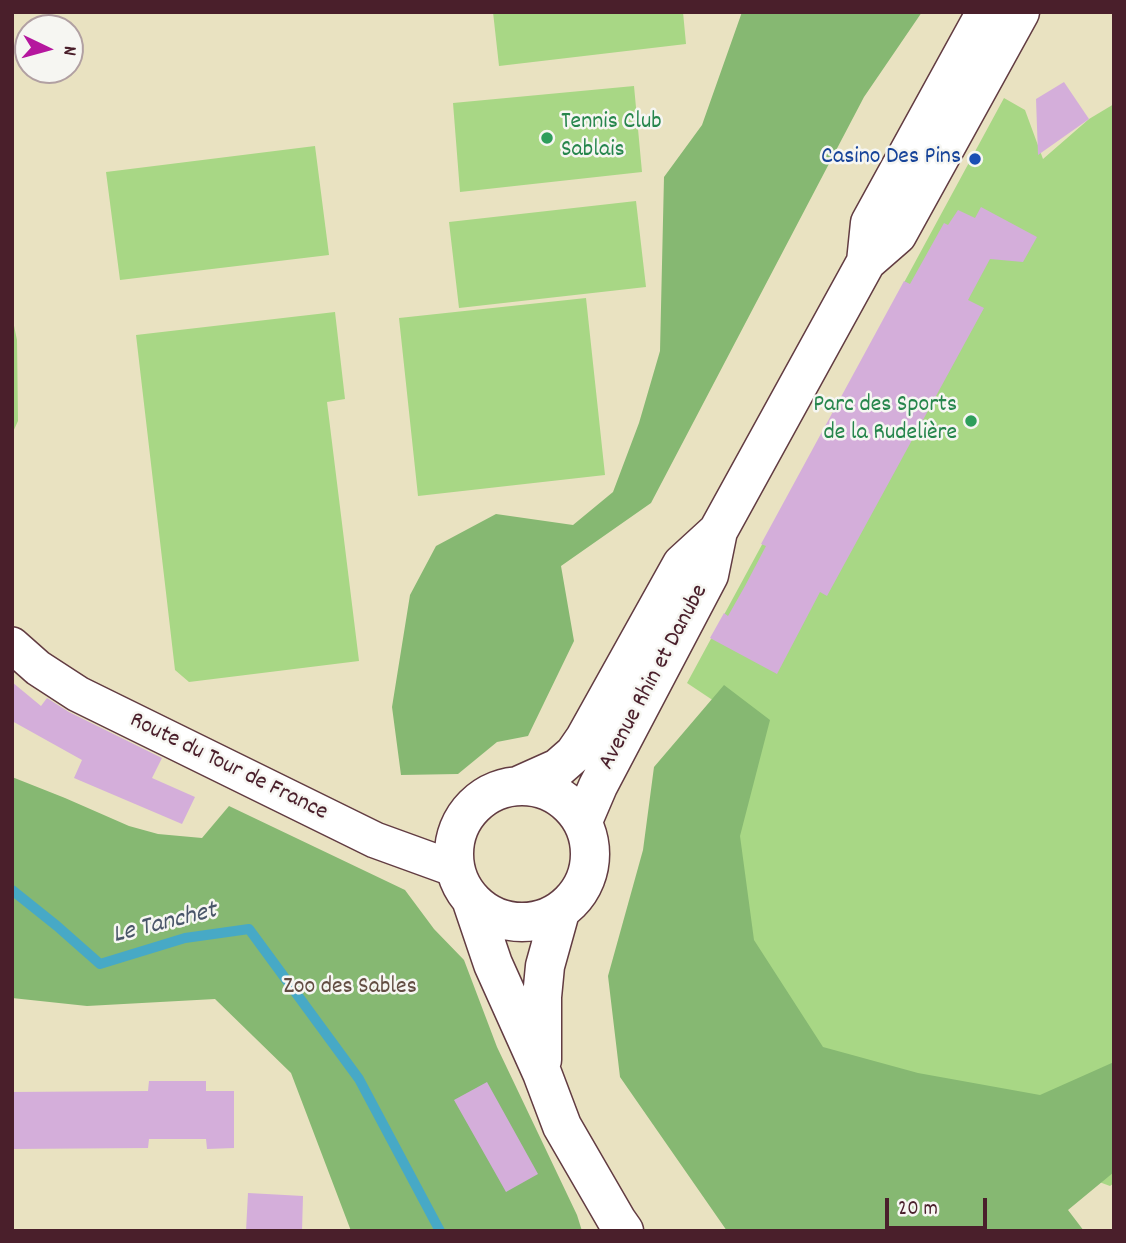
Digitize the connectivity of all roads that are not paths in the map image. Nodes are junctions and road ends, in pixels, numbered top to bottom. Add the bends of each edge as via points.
1 (986, 12) edge
2 (1020, 12) edge
3 (866, 262) junction
4 (718, 531) junction
5 (12, 645) edge
6 (520, 785) junction
7 (583, 821) junction
8 (455, 869) junction
9 (472, 902) junction
10 (560, 912) junction
11 (542, 1073) junction
12 (624, 1231) edge

1 - 3 street, Avenue Rhin et Danube via 870,223
2 - 3 street, Avenue Rhin et Danube via 897,235
3 - 4 street, Avenue Rhin et Danube
4 - 6 street, Avenue Rhin et Danube via 682,564 574,754 558,768
4 - 7 street, Avenue Rhin et Danube via 709,575
5 - 8 street, Route du Tour de France via 78,694 375,840
6 - 7 street via 559,796
6 - 8 street via 500,789 470,809 458,828
7 - 10 street via 591,856 587,875 581,890
8 - 9 street
9 - 10 street via 506,922 540,920
9 - 11 street via 493,964
10 - 11 street via 545,966
11 - 12 street via 562,1126

